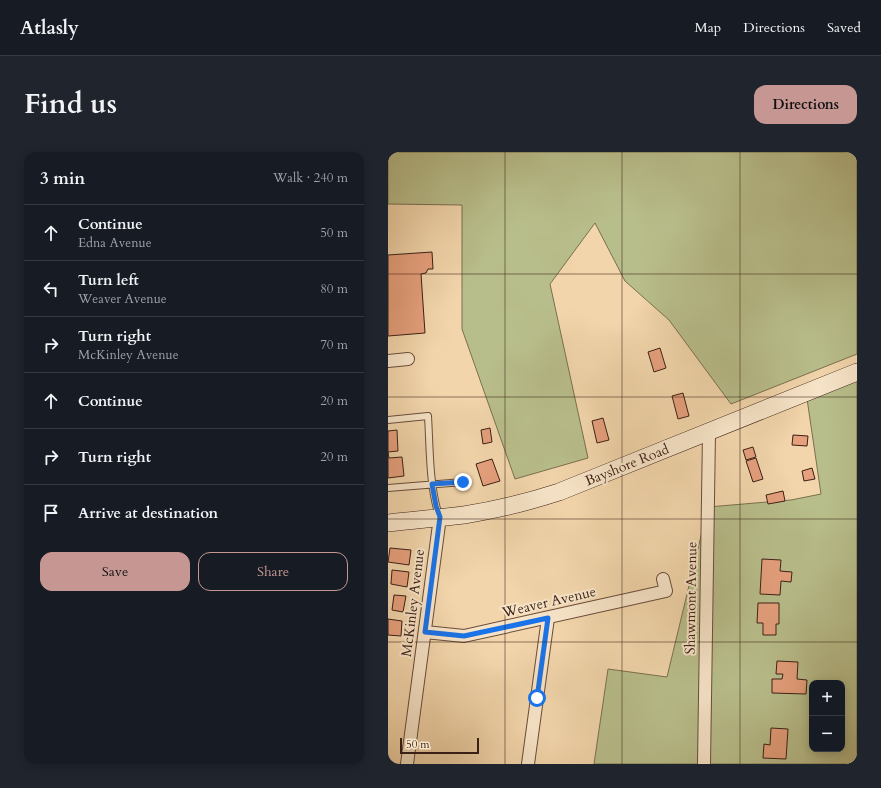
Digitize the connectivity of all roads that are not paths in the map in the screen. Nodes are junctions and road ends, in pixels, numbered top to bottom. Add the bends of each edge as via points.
1 (408, 359) dead end
2 (388, 362) edge
3 (857, 372) edge
4 (388, 420) edge
5 (709, 432) junction
6 (463, 482) dead end
7 (432, 484) junction
8 (388, 488) edge
9 (440, 517) junction
10 (388, 523) edge
11 (663, 579) dead end
12 (548, 618) junction
13 (425, 632) junction
14 (407, 764) edge
15 (528, 764) edge
16 (704, 764) edge

1 - 2 street
3 - 5 main road, Bayshore Road
4 - 7 lane via 428,416
5 - 9 main road, Bayshore Road via 537,499
5 - 16 street, Shawmont Avenue
6 - 7 lane
7 - 8 lane
7 - 9 lane
9 - 10 main road, Bayshore Road
9 - 13 street, McKinley Avenue
11 - 12 street, Weaver Avenue via 666,591
12 - 13 street, Weaver Avenue via 464,636
12 - 15 street
13 - 14 street, McKinley Avenue

